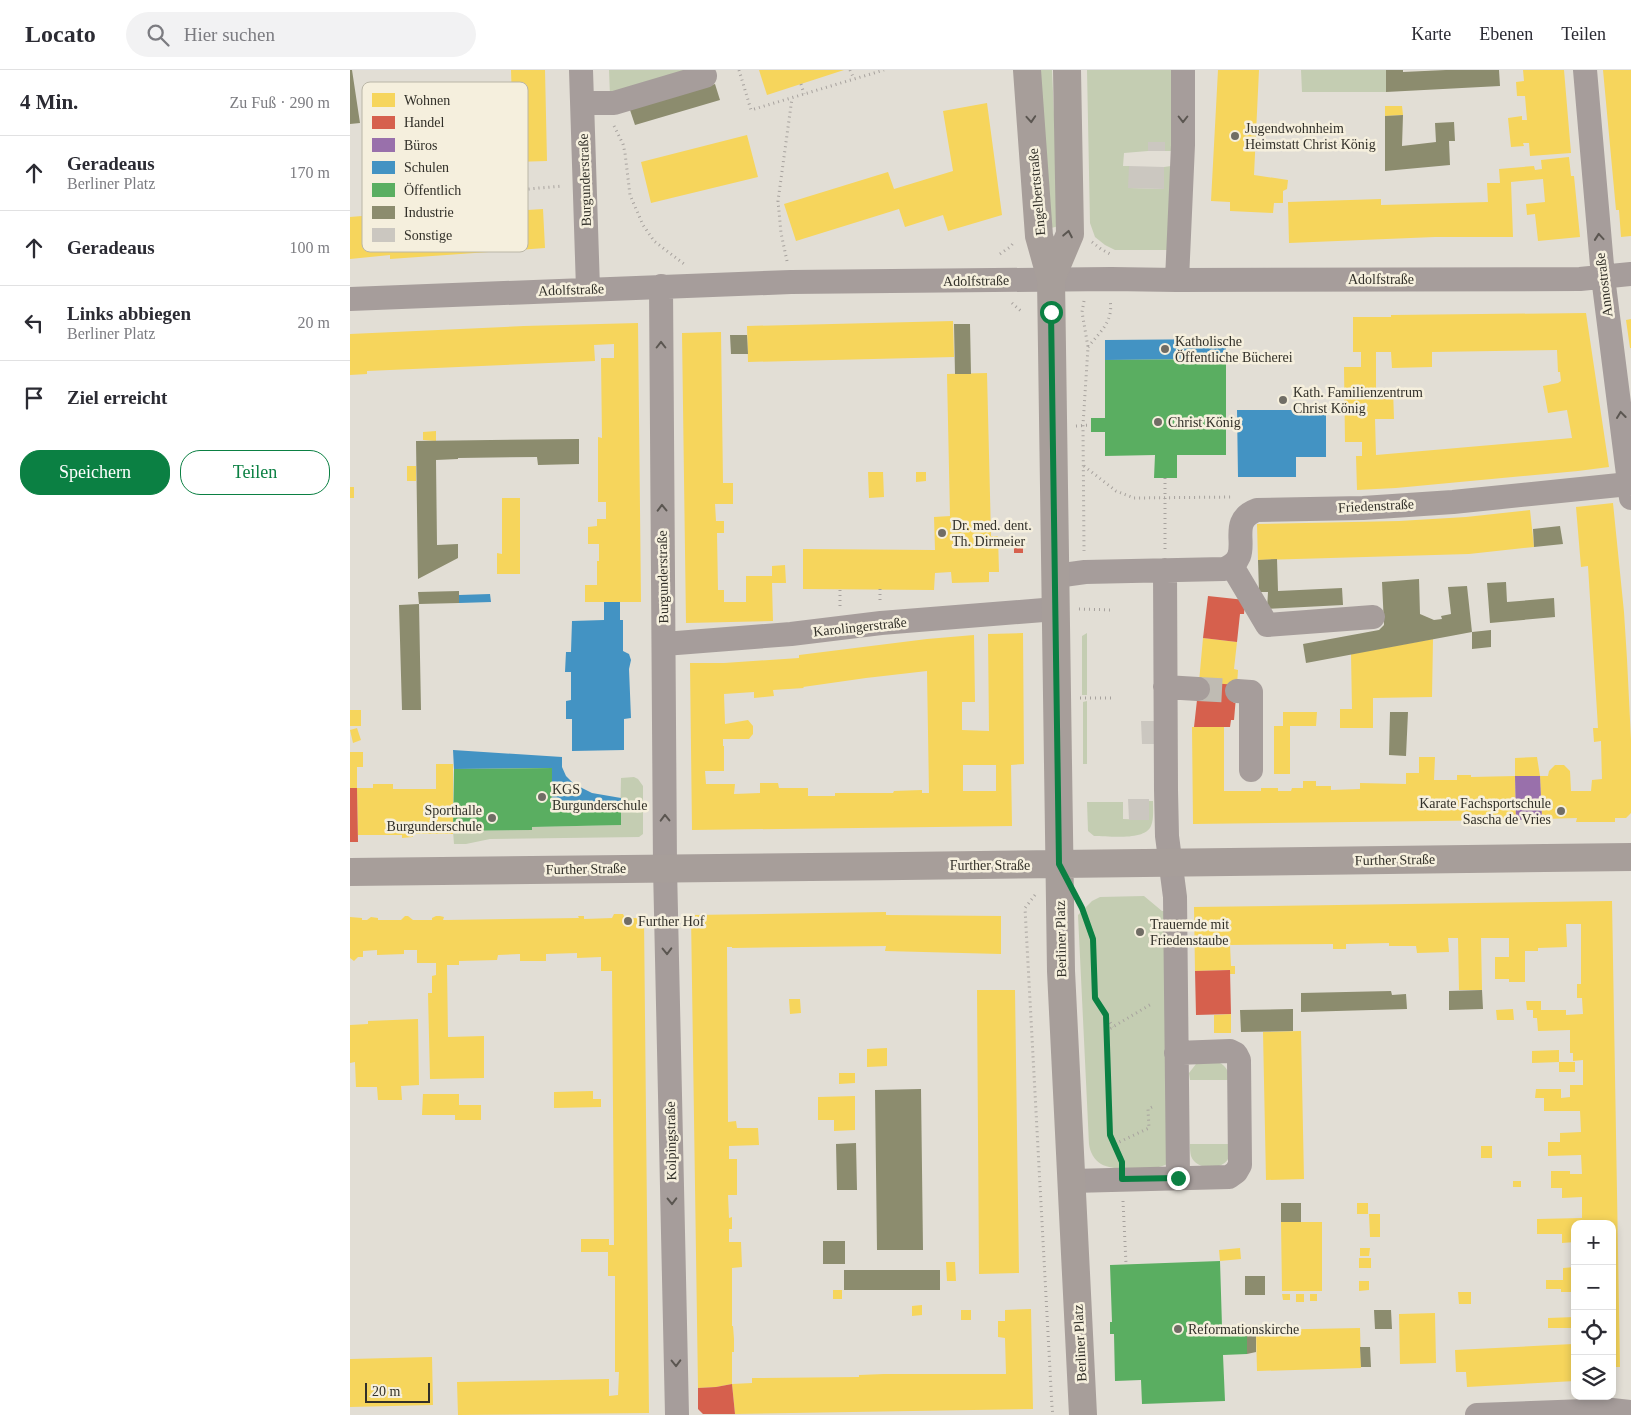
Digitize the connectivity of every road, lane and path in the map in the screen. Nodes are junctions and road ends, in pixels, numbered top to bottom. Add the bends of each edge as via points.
1 (581, 70) edge
2 (739, 70) edge
3 (850, 70) edge
4 (884, 70) edge
5 (1027, 70) edge
6 (1067, 70) edge
7 (1184, 70) edge
8 (1584, 70) edge
9 (705, 76) dead end
10 (854, 79) junction
11 (800, 84) dead end
12 (804, 94) junction
13 (792, 98) junction
14 (591, 104) junction
15 (548, 188) dead end
16 (528, 189) edge
17 (1089, 237) dead end
18 (1017, 238) dead end
19 (1000, 254) dead end
20 (1110, 254) dead end
21 (1631, 274) edge
22 (1603, 277) junction
23 (1051, 279) junction
24 (1177, 280) junction
25 (791, 282) junction
26 (702, 284) junction
27 (660, 286) junction
28 (588, 289) junction
29 (350, 299) edge
30 (1092, 301) dead end
31 (1101, 301) dead end
32 (1008, 302) dead end
33 (1022, 312) dead end
34 (1088, 347) junction
35 (1084, 466) junction
36 (1165, 478) dead end
37 (1630, 491) edge
38 (1165, 497) junction
39 (1249, 513) junction
40 (1232, 566) junction
41 (1165, 570) junction
42 (1085, 572) junction
43 (1056, 576) junction
44 (1056, 609) junction
45 (1113, 610) dead end
46 (1373, 617) dead end
47 (664, 644) junction
48 (1165, 687) junction
49 (1198, 689) tunnel mouth
50 (1236, 691) tunnel mouth
51 (1058, 698) junction
52 (1114, 698) dead end
53 (1251, 770) dead end
54 (1631, 857) edge
55 (1170, 863) junction
56 (1059, 864) junction
57 (665, 867) junction
58 (350, 872) edge
59 (1037, 893) dead end
60 (1085, 915) dead end
61 (1176, 990) junction
62 (1106, 1015) junction
63 (1113, 1027) junction
64 (1106, 1031) junction
65 (1176, 1053) junction
66 (1176, 1094) junction
67 (1114, 1144) junction
68 (1178, 1178) junction
69 (1122, 1179) junction
70 (1072, 1181) junction
71 (1126, 1264) dead end
72 (1631, 1412) edge
73 (677, 1415) edge
74 (1053, 1415) edge
75 (1083, 1415) edge
76 (1477, 1415) edge

1 - 14 street, Burgunderstraße
2 - 13 path via 751,110
3 - 10 path
4 - 10 path
5 -> 23 main road, Engelbertstraße via 1039,236
23 -> 6 main road, Engelbertstraße via 1070,234
7 -> 24 street
22 -> 8 street, Annostraße
9 - 14 street via 614,103
10 - 12 path
11 - 12 path
12 - 13 path
13 - 25 path via 778,201
14 - 26 path via 623,144 630,195 643,225 654,241 688,267
14 - 28 street, Burgunderstraße
15 - 16 path
17 - 20 path
18 - 19 path
21 - 22 street, Adolfstraße
22 - 24 street, Adolfstraße
37 -> 22 street, Annostraße
23 - 24 street, Adolfstraße
23 - 25 street, Adolfstraße
23 - 43 main road, Berliner Platz
25 - 26 street, Adolfstraße
26 - 27 street, Adolfstraße
27 - 28 street, Adolfstraße
47 -> 27 street, Burgunderstraße
28 - 29 street, Adolfstraße
30 - 34 path via 1083,301 1082,312
31 - 34 path via 1110,300 1111,315
32 - 33 path
34 - 35 path
35 - 38 path via 1116,491 1134,498
35 - 42 path
36 - 38 path
37 - 39 street, Friedenstraße via 1363,508 1257,510
38 - 39 path via 1247,497
38 - 41 path
39 - 40 street via 1240,528 1238,561
40 - 41 street via 1224,569
40 - 46 street via 1267,625
41 - 42 street
41 - 48 street
42 - 43 street
43 - 44 main road, Berliner Platz
44 - 45 path
44 - 47 street, Karolingerstraße
44 - 51 main road, Berliner Platz
57 -> 47 street, Burgunderstraße
48 - 49 street
48 - 55 street
50 - 53 street via 1251,692
51 - 52 path
51 - 56 main road, Berliner Platz
54 - 55 main road, Further Straße
55 - 56 main road, Further Straße
55 - 61 street via 1175,897
56 - 57 main road, Further Straße
56 - 70 main road, Berliner Platz
57 - 58 main road, Further Straße
57 -> 73 street, Kolpingstraße
59 - 74 path via 1025,908
60 - 62 path via 1093,939 1095,998
61 - 63 path
61 - 65 street
62 - 63 path
62 - 64 path
63 - 64 path
64 - 67 path via 1110,1135
65 - 66 street
65 - 68 street via 1230,1051 1239,1060 1240,1165 1229,1176
66 - 67 path via 1148,1109 1149,1128
66 - 68 street
67 - 69 path via 1122,1162
68 - 69 street
69 - 70 street
69 - 71 path
70 - 75 main road, Berliner Platz
72 - 76 street

